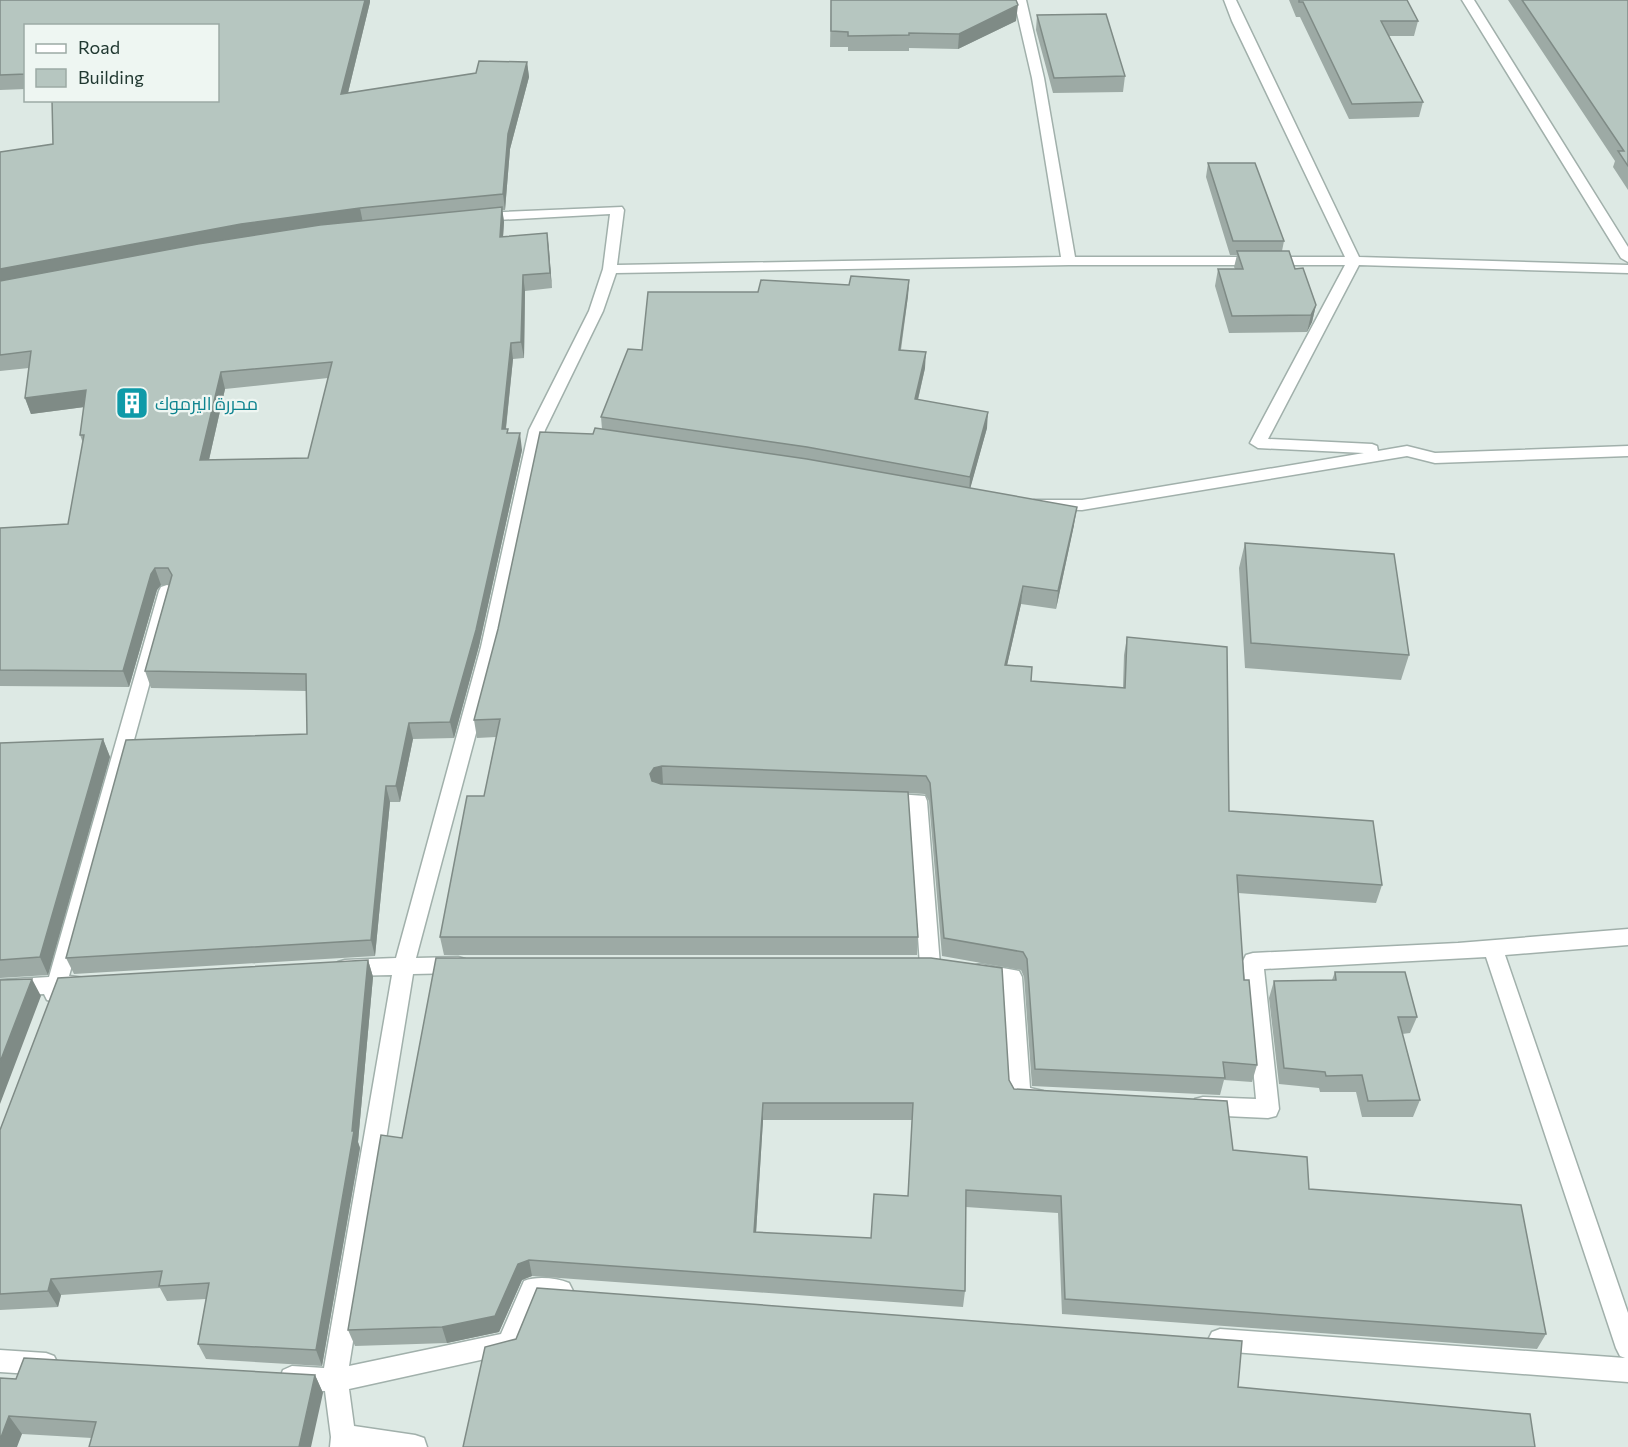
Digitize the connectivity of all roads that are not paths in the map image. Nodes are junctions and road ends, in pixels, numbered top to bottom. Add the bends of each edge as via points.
1 (1020, 0) edge
2 (1230, 0) edge
3 (1467, 0) edge
4 (462, 219) edge
5 (1628, 258) edge
6 (1068, 261) junction
7 (1354, 261) junction
8 (1628, 269) edge
9 (610, 270) junction
10 (1628, 450) edge
11 (1407, 451) junction
12 (1027, 504) edge
13 (167, 591) edge
14 (860, 800) edge
15 (1628, 937) edge
16 (1493, 948) junction
17 (474, 964) edge
18 (907, 964) edge
19 (930, 964) junction
20 (404, 965) junction
21 (320, 969) edge
22 (93, 983) edge
23 (58, 985) junction
24 (0, 988) edge
25 (50, 1007) edge
26 (1055, 1099) edge
27 (1185, 1105) edge
28 (580, 1292) edge
29 (1200, 1338) edge
30 (1628, 1348) edge
31 (0, 1361) edge
32 (72, 1365) edge
33 (1628, 1370) edge
34 (275, 1377) edge
35 (335, 1380) junction
36 (342, 1442) edge
37 (415, 1447) edge

1 - 6 street via 1038,78
2 - 7 street
3 - 5 street
4 - 9 street via 617,210
6 - 7 street
6 - 9 street
7 - 8 street
7 - 11 street via 1258,443
9 - 20 street via 543,431 490,647
10 - 11 street via 1435,458
11 - 12 street via 1082,505
13 - 23 street
14 - 19 street via 918,801
15 - 16 street
16 - 27 street via 1253,961 1268,1109
16 - 30 street
17 - 20 street
18 - 19 street
19 - 26 street via 1012,977 1020,1097
20 - 21 street
20 - 35 street
22 - 23 street
23 - 24 street
23 - 25 street
28 - 35 street via 532,1289 509,1344
29 - 33 street
31 - 32 street
34 - 35 street
35 - 36 street
36 - 37 street

